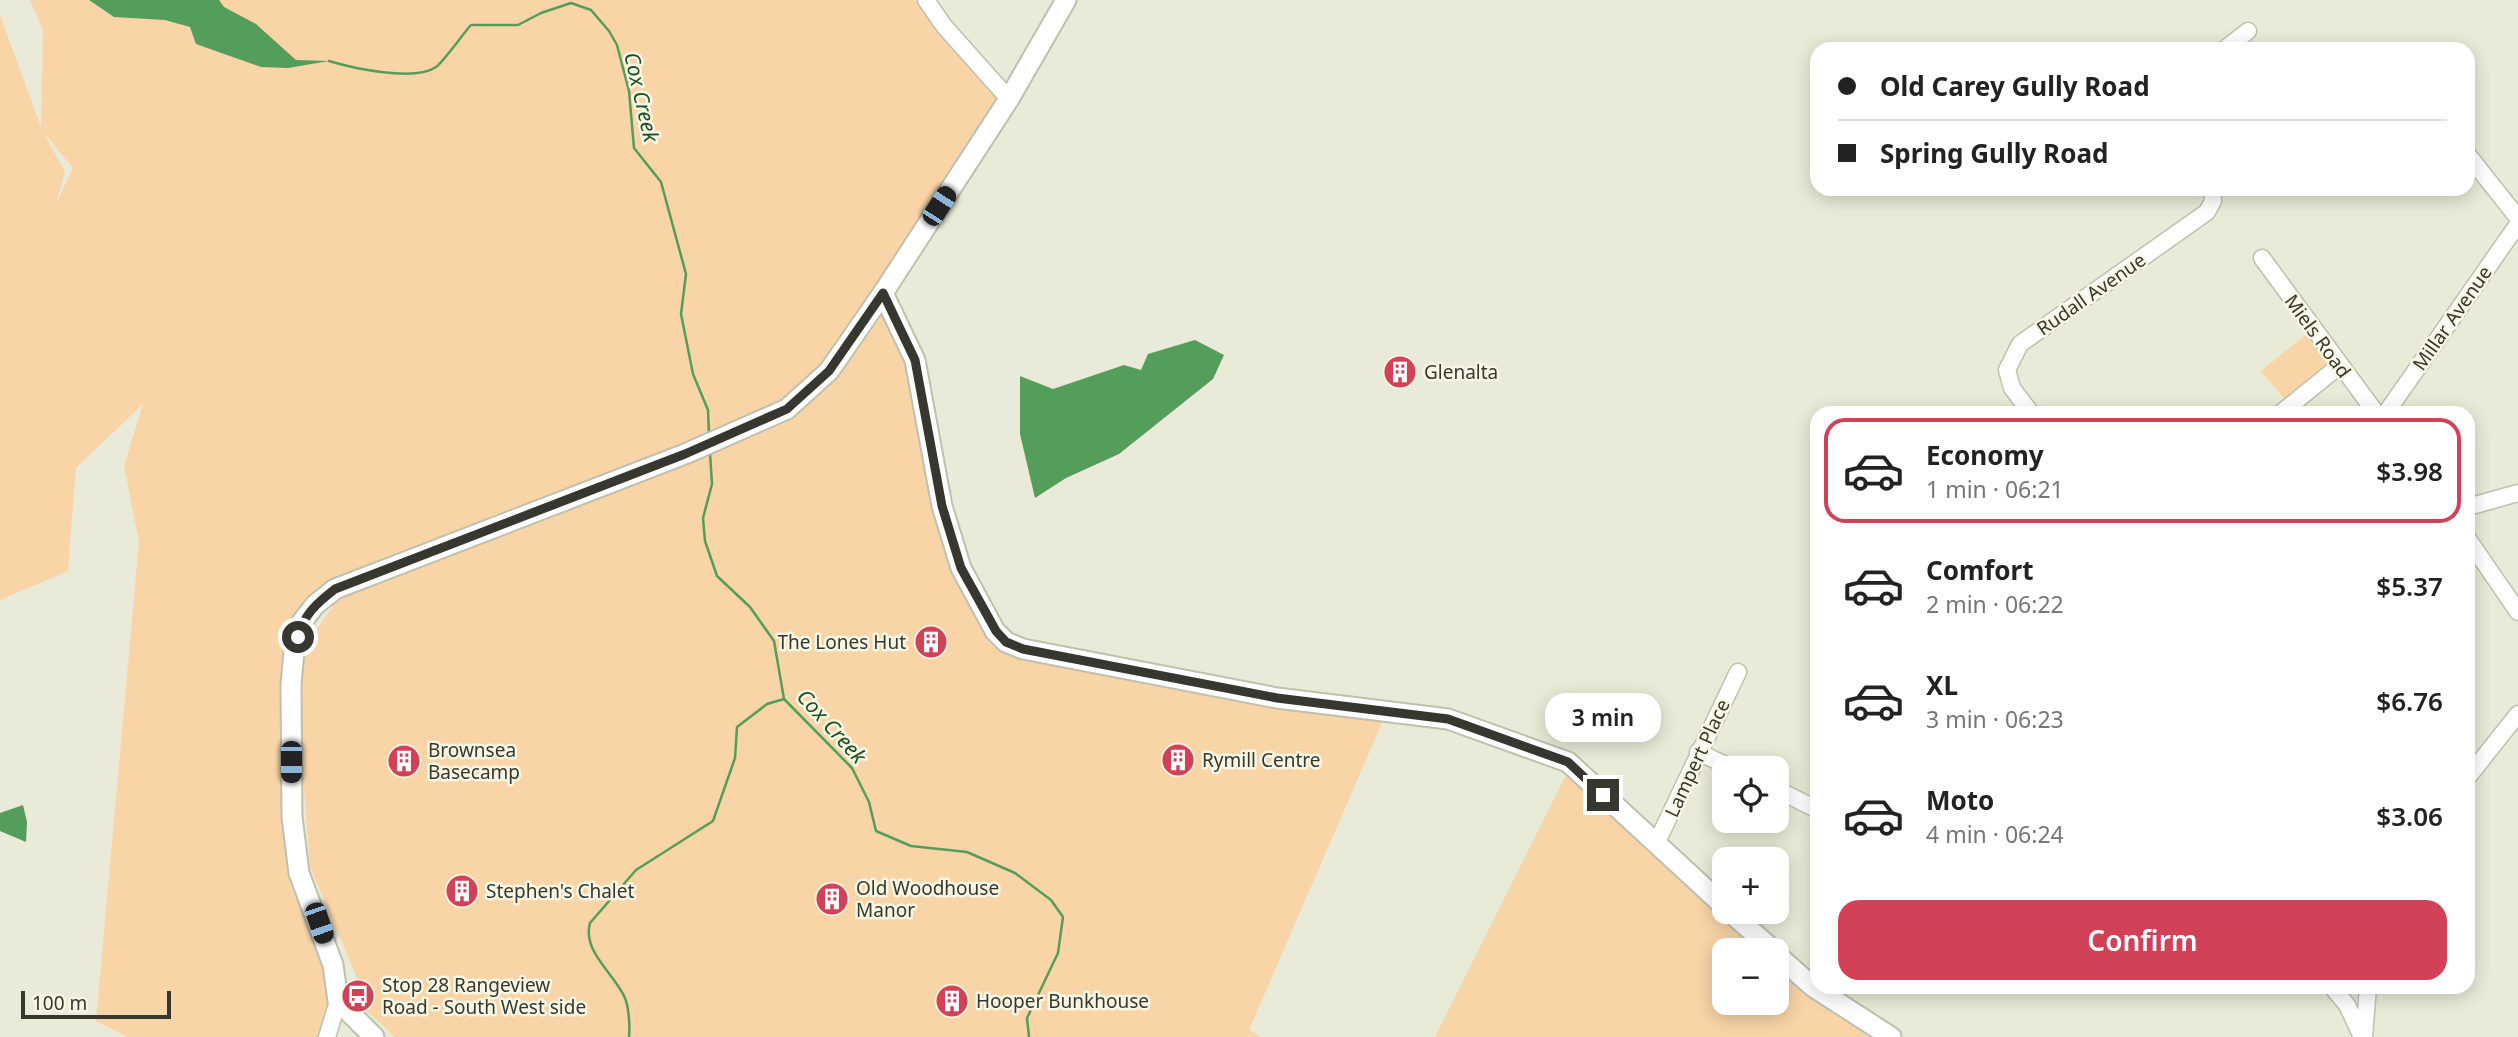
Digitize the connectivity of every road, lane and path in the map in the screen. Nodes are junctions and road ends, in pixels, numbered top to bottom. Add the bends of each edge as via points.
1 (926, 0) edge
2 (1066, 0) edge
3 (2248, 31) dead end
4 (2234, 42) edge
5 (1009, 99) junction
6 (2475, 164) edge
7 (2213, 196) edge
8 (2518, 218) edge
9 (2518, 224) edge
10 (2262, 258) dead end
11 (883, 293) junction
12 (2339, 366) junction
13 (2026, 406) edge
14 (2290, 406) edge
15 (2370, 406) edge
16 (2391, 406) edge
17 (2518, 493) edge
18 (2475, 505) edge
19 (2475, 549) edge
20 (2518, 612) edge
21 (1738, 672) dead end
22 (2518, 714) edge
23 (1698, 752) junction
24 (1712, 759) edge
25 (2475, 768) edge
26 (1789, 796) edge
27 (1810, 806) edge
28 (1656, 844) junction
29 (1712, 895) edge
30 (1743, 924) edge
31 (1759, 938) edge
32 (1789, 965) edge
33 (1810, 984) edge
34 (1824, 994) edge
35 (2338, 994) edge
36 (2367, 994) edge
37 (338, 1001) junction
38 (327, 1037) edge
39 (374, 1037) edge
40 (1891, 1037) edge
41 (2363, 1037) edge

1 - 5 street
2 - 5 main road
3 - 4 street
5 - 11 main road
6 - 8 street
7 - 13 street, Rudall Avenue via 2207,212 2021,344 2007,370 2012,388
9 - 16 street, Millar Avenue
10 - 12 street, Miels Road
11 - 28 main road via 915,360 942,506 961,568 1006,642 1277,698 1448,719 1568,762
11 - 37 main road via 829,371 787,409 335,589 315,605 302,623 291,685 292,817 299,873 333,965
12 - 14 street
12 - 15 street, Miels Road
17 - 18 street
19 - 20 street
21 - 23 street, Lampert Place
22 - 25 street
23 - 24 street
23 - 28 street, Lampert Place
26 - 27 street
28 - 29 main road
30 - 31 main road
32 - 33 main road
34 - 40 main road
35 - 41 street
36 - 41 street
37 - 38 street
37 - 39 main road

